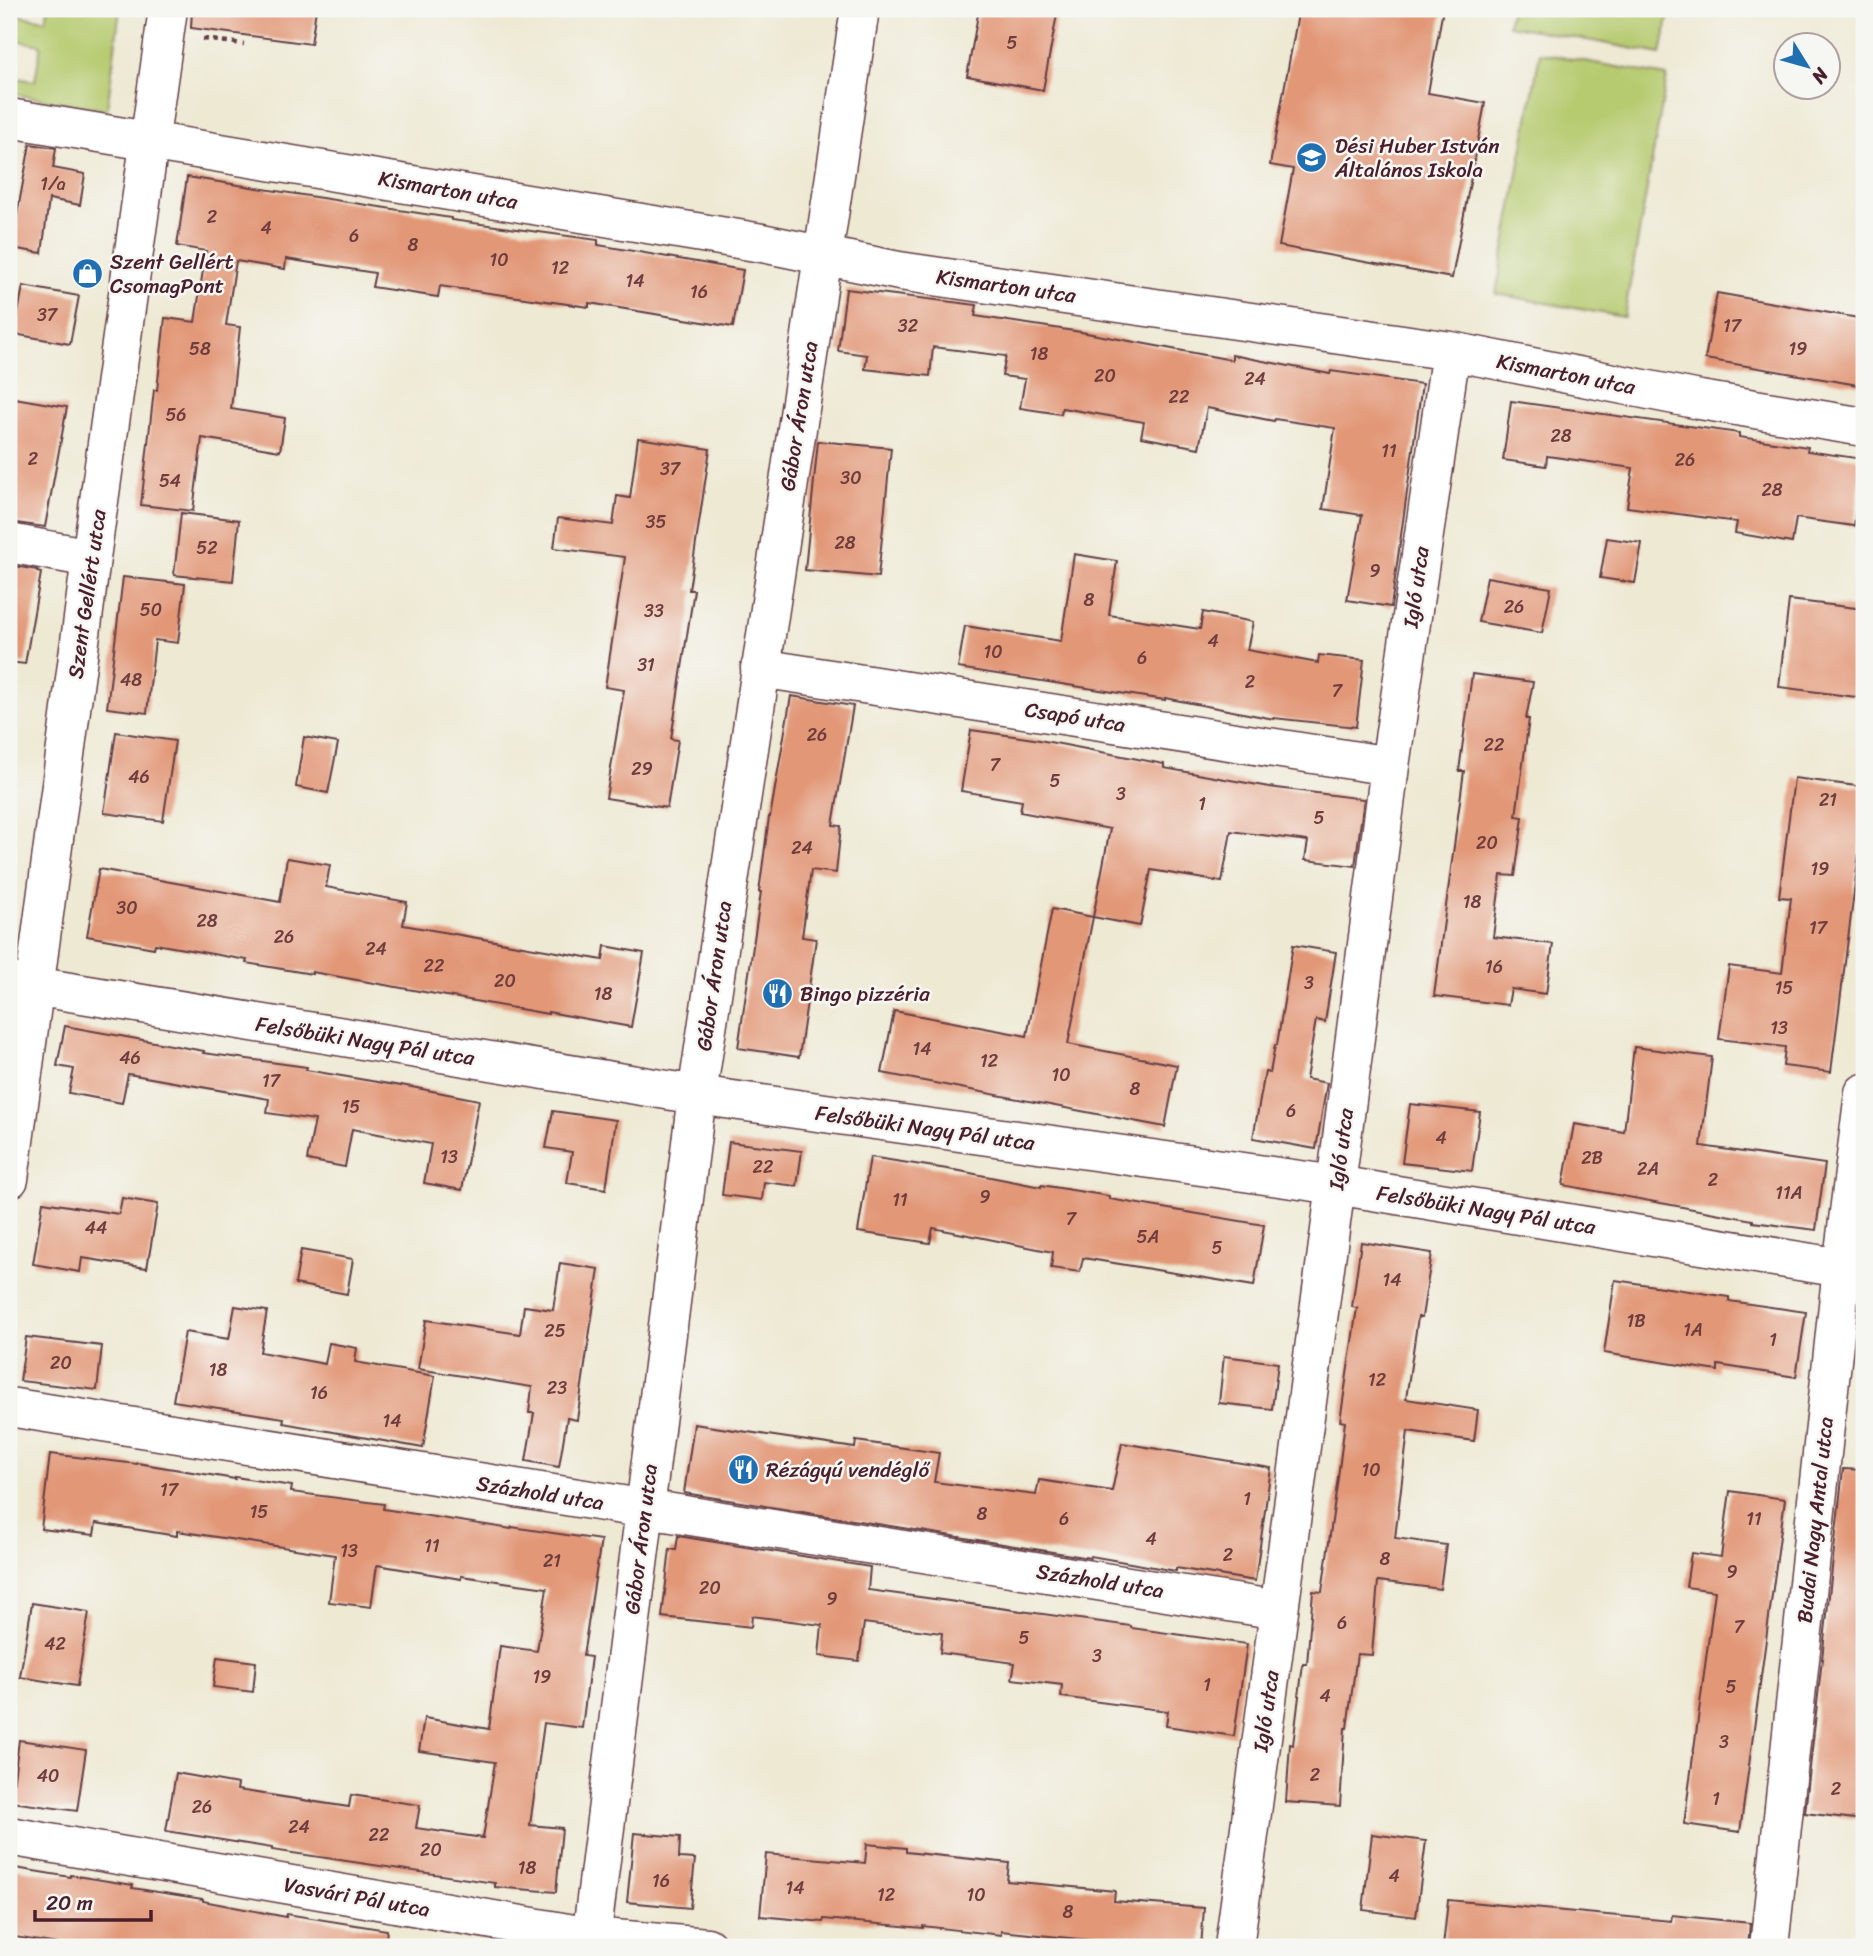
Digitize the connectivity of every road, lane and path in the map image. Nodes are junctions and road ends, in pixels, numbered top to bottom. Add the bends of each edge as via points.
1 (168, 9) edge
2 (860, 9) edge
3 (202, 39) dead end
4 (244, 44) dead end
5 (9, 118) edge
6 (149, 142) junction
7 (824, 254) junction
8 (1451, 351) junction
9 (1864, 427) edge
10 (9, 543) edge
11 (91, 558) junction
12 (760, 668) junction
13 (1390, 766) junction
14 (22, 984) edge
15 (1864, 1093) edge
16 (696, 1096) junction
17 (9, 1179) edge
18 (1336, 1185) junction
19 (1853, 1269) edge
20 (9, 1407) edge
21 (645, 1510) junction
22 (1279, 1610) junction
23 (9, 1836) edge
24 (590, 1942) edge
25 (707, 1947) edge
26 (1234, 1947) edge
27 (1769, 1947) edge

1 - 6 street, Szent Gellért utca
2 - 7 street, Gábor Áron utca
3 - 4 path
5 - 6 street, Kismarton utca
6 - 7 street, Kismarton utca
6 - 11 street, Szent Gellért utca
7 - 8 street, Kismarton utca via 899,271
7 - 12 street, Gábor Áron utca
8 - 9 street, Kismarton utca
8 - 13 street, Igló utca
10 - 11 street
11 - 14 street, Szent Gellért utca
12 - 13 street, Csapó utca
12 - 16 street, Gábor Áron utca
13 - 18 street, Igló utca
14 - 16 street, Felsőbüki Nagy Pál utca
14 - 17 street, Szent Gellért utca
15 - 19 street, Budai Nagy Antal utca
16 - 18 street, Felsőbüki Nagy Pál utca
16 - 21 street, Gábor Áron utca
18 - 19 street, Felsőbüki Nagy Pál utca
18 - 22 street, Igló utca
19 - 27 street, Budai Nagy Antal utca
20 - 21 street, Százhold utca
21 - 22 street, Százhold utca
21 - 24 street, Gábor Áron utca
22 - 26 street, Igló utca
23 - 24 street, Vasvári Pál utca
24 - 25 street, Vasvári Pál utca

